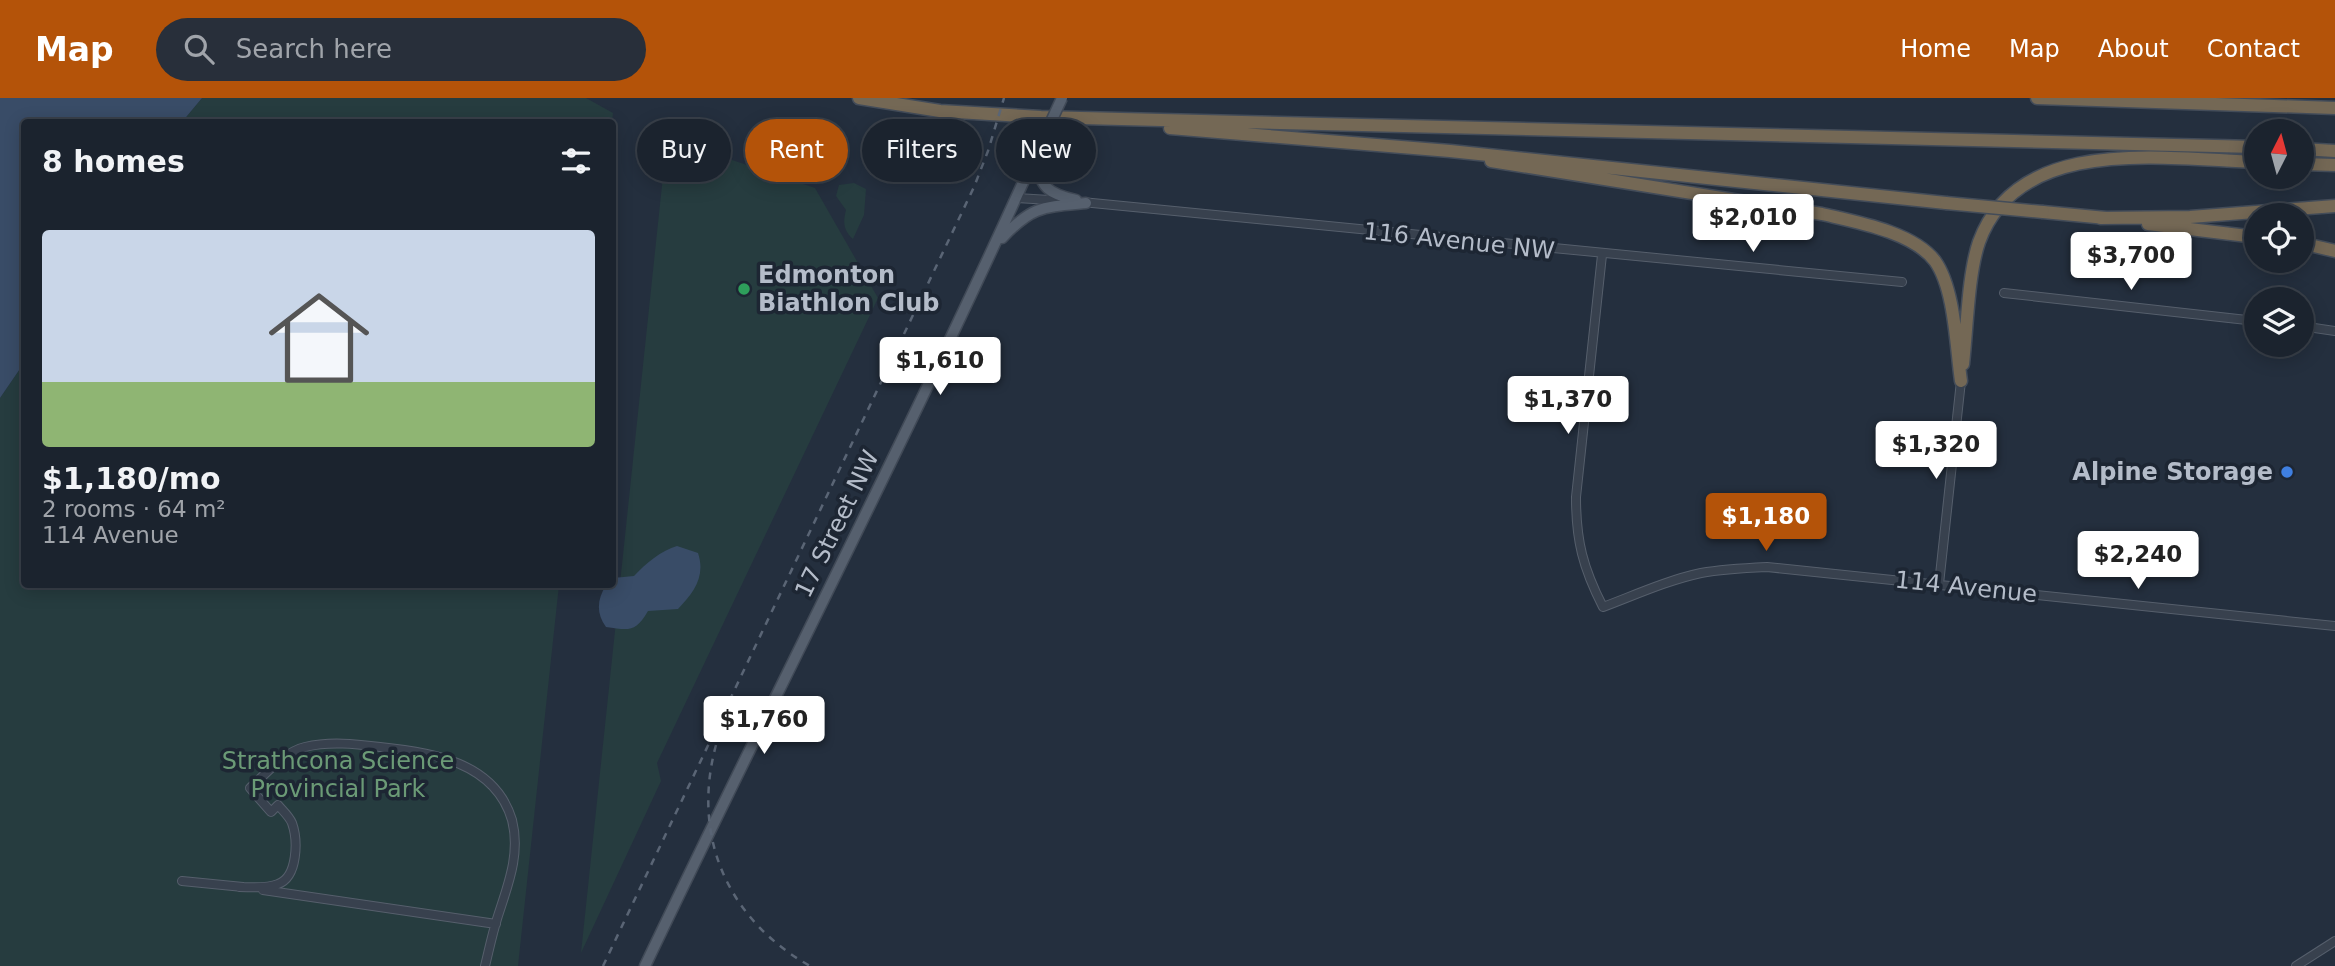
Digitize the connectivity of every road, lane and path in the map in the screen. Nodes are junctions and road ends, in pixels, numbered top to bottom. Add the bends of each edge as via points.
1 (859, 98) edge
2 (1062, 98) edge
3 (2037, 98) edge
4 (2335, 108) edge
5 (1073, 118) junction
6 (1052, 119) edge
7 (2244, 147) edge
8 (2314, 150) edge
9 (1450, 151) junction
10 (2335, 151) edge
11 (2244, 162) edge
12 (2314, 163) edge
13 (2335, 164) edge
14 (1024, 182) edge
15 (1042, 182) edge
16 (1017, 198) junction
17 (1086, 203) junction
18 (2335, 206) edge
19 (2100, 218) junction
20 (2244, 236) edge
21 (2314, 246) edge
22 (994, 247) junction
23 (2335, 251) edge
24 (1602, 255) junction
25 (1902, 282) dead end
26 (2004, 293) dead end
27 (2244, 320) edge
28 (2314, 328) edge
29 (2335, 331) edge
30 (1961, 381) junction
31 (1939, 584) junction
32 (2335, 626) edge
33 (182, 881) dead end
34 (239, 887) junction
35 (496, 924) junction
36 (2335, 941) edge
37 (485, 966) edge
38 (645, 966) edge
39 (2295, 966) edge

1 - 5 highway via 940,111
2 - 6 main road, 17 Street NW, bridge
3 - 4 highway
5 - 7 highway
5 - 9 highway
8 - 10 highway
9 - 19 highway, bridge
9 - 30 highway via 1505,165 1822,214 1898,236 1927,252 1942,276 1949,295
11 - 30 highway via 2115,158 2061,167 2031,180 1993,216 1978,244
12 - 13 highway
14 - 16 main road, 17 Street NW
15 - 17 main road via 1054,196
16 - 17 street, 116 Avenue NW
16 - 22 main road, 17 Street NW
17 - 22 main road via 1031,212
17 - 24 street, 116 Avenue NW
18 - 19 highway via 2190,217
19 - 20 highway
21 - 23 highway
22 - 38 main road, 17 Street NW
24 - 25 street, 116 Avenue NW
24 - 31 street, 114 Avenue via 1576,530 1603,607 1699,573 1731,568 1801,569
26 - 27 street
28 - 29 street
30 - 31 street
31 - 32 street, 114 Avenue
33 - 34 street
34 - 35 street
34 - 35 street via 279,884 292,867 292,823 278,805 271,812 250,788 284,758 305,747 346,743 405,750 457,762 478,774 502,799 511,818 516,853
35 - 37 street
36 - 39 street

